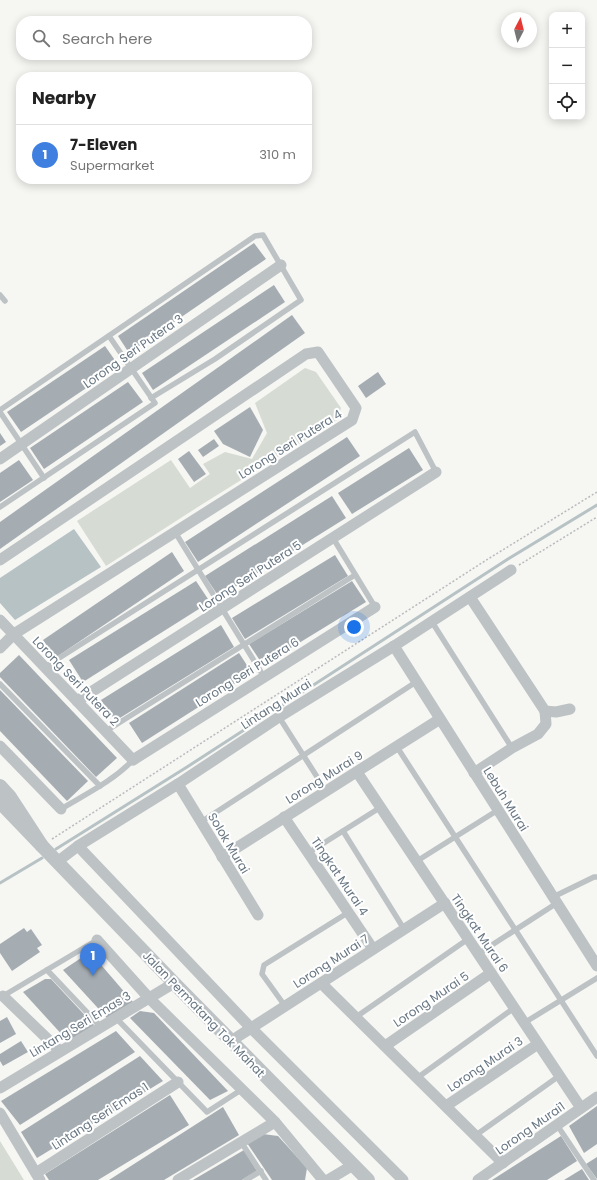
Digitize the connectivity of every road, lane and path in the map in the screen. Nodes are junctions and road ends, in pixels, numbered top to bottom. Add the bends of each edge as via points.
1 (281, 265) junction
2 (0, 295) edge
3 (5, 301) dead end
4 (109, 336) junction
5 (131, 368) junction
6 (151, 398) junction
7 (0, 411) edge
8 (22, 444) junction
9 (0, 459) edge
10 (436, 472) joint
11 (44, 478) junction
12 (597, 492) edge
13 (0, 507) edge
14 (597, 517) edge
15 (175, 532) junction
16 (333, 538) junction
17 (0, 560) edge
18 (198, 570) junction
19 (511, 570) joint
20 (355, 575) junction
21 (470, 597) junction
22 (375, 607) joint
23 (222, 609) junction
24 (0, 620) edge
25 (432, 622) junction
26 (14, 634) junction
27 (244, 644) junction
28 (394, 646) junction
29 (0, 648) edge
30 (45, 667) junction
31 (264, 677) junction
32 (416, 682) junction
33 (0, 684) edge
34 (77, 701) junction
35 (570, 709) dead end
36 (544, 711) junction
37 (279, 717) junction
38 (440, 719) junction
39 (106, 731) junction
40 (0, 746) edge
41 (397, 747) junction
42 (512, 748) junction
43 (303, 755) junction
44 (133, 760) junction
45 (357, 772) junction
46 (474, 773) junction
47 (178, 784) junction
48 (0, 786) edge
49 (100, 786) junction
50 (326, 791) junction
51 (0, 802) edge
52 (381, 807) junction
53 (61, 809) joint
54 (498, 810) junction
55 (284, 817) junction
56 (201, 822) junction
57 (343, 831) junction
58 (455, 837) junction
59 (42, 846) junction
60 (78, 846) junction
61 (308, 852) junction
62 (222, 857) junction
63 (417, 861) junction
64 (57, 862) junction
65 (597, 877) edge
66 (555, 900) junction
67 (445, 903) junction
68 (349, 912) junction
69 (258, 915) dead end
70 (404, 929) junction
71 (516, 930) junction
72 (468, 939) junction
73 (97, 940) joint
74 (374, 949) junction
75 (478, 954) junction
76 (597, 966) edge
77 (47, 970) junction
78 (491, 973) junction
79 (597, 978) edge
80 (174, 983) junction
81 (321, 983) junction
82 (3, 996) joint
83 (149, 998) junction
84 (561, 1000) junction
85 (285, 1006) junction
86 (514, 1008) junction
87 (356, 1017) junction
88 (116, 1018) junction
89 (524, 1023) junction
90 (101, 1027) junction
91 (251, 1028) junction
92 (231, 1041) junction
93 (538, 1044) junction
94 (385, 1046) junction
95 (60, 1052) junction
96 (597, 1056) edge
97 (559, 1076) junction
98 (417, 1078) junction
99 (178, 1082) junction
100 (0, 1088) edge
101 (241, 1090) junction
102 (597, 1097) edge
103 (446, 1106) junction
104 (581, 1108) junction
105 (0, 1113) edge
106 (274, 1122) junction
107 (557, 1125) junction
108 (476, 1135) junction
109 (241, 1142) junction
110 (503, 1163) junction
111 (353, 1165) junction
112 (261, 1171) junction
113 (38, 1176) edge
114 (178, 1180) edge
115 (246, 1180) edge
116 (266, 1180) edge
117 (323, 1180) edge
118 (328, 1180) edge
119 (368, 1180) edge
120 (403, 1180) edge
121 (478, 1180) edge
122 (594, 1180) edge

1 - 4 lane via 263,235 255,236
1 - 5 street, Lorong Seri Putera 3
1 - 6 lane via 301,300 215,359
2 - 3 lane
4 - 5 lane
4 - 7 lane
5 - 6 lane
5 - 8 street, Lorong Seri Putera 3
6 - 11 lane via 155,403
7 - 8 lane
8 - 9 street, Lorong Seri Putera 3
8 - 11 lane
10 - 16 street, Lorong Seri Putera 5
10 - 18 lane via 416,432
11 - 13 lane
12 - 59 path via 488,559
14 - 19 path
15 - 17 street, Lorong Seri Putera 4 via 352,420 356,408 318,352 306,354
15 - 18 lane
15 - 26 street, Lorong Seri Putera 4
16 - 20 lane
16 - 23 street, Lorong Seri Putera 5
18 - 23 lane
18 - 30 lane
19 - 21 street, Lintang Murai
20 - 22 lane
20 - 27 lane
21 - 25 street, Lintang Murai
21 - 36 street
22 - 31 street, Lorong Seri Putera 6
23 - 27 lane
23 - 34 street, Lorong Seri Putera 5
24 - 26 street, Lorong Seri Putera 2
25 - 28 street, Lintang Murai
25 - 42 lane
26 - 29 street, Lorong Seri Putera 4
26 - 30 street, Lorong Seri Putera 2
27 - 31 lane
27 - 39 lane
28 - 32 street, Lebuh Murai
28 - 37 street, Lintang Murai
30 - 34 street, Lorong Seri Putera 2
31 - 44 street, Lorong Seri Putera 6
32 - 38 street, Lebuh Murai
32 - 43 lane
33 - 49 lane
34 - 39 street, Lorong Seri Putera 2
35 - 36 street
36 - 42 street via 544,728
37 - 43 lane
37 - 47 street, Lintang Murai
38 - 41 street, Lorong Murai 9
38 - 46 street, Lebuh Murai
39 - 44 street, Lorong Seri Putera 2
40 - 53 street
41 - 45 street, Lorong Murai 9
41 - 58 lane
42 - 46 street
43 - 50 lane
43 - 56 lane
44 - 49 lane via 124,770
45 - 50 street, Lorong Murai 9
45 - 52 street, Tingkat Murai 6
46 - 54 street, Lebuh Murai
47 - 56 street, Solok Murai
47 - 60 street, Lintang Murai
48 - 59 street, Jalan Permatang Tok Mahat
49 - 53 lane
50 - 55 street, Lorong Murai 9
51 - 59 street, Jalan Permatang Tok Mahat
52 - 57 lane
52 - 63 street, Tingkat Murai 6
54 - 58 lane
54 - 66 street, Lebuh Murai
55 - 61 street, Tingkat Murai 4
55 - 62 street, Lorong Murai 9
56 - 62 street, Solok Murai
57 - 61 lane
57 - 70 lane
58 - 63 lane
58 - 71 lane
59 - 64 street, Jalan Permatang Tok Mahat
60 - 64 street, Lintang Murai
60 - 91 street
61 - 68 street, Tingkat Murai 4
62 - 69 street, Solok Murai
63 - 67 street, Tingkat Murai 6
64 - 80 street, Jalan Permatang Tok Mahat
65 - 66 lane
66 - 71 lane
66 - 76 street, Lebuh Murai
67 - 70 street, Lorong Murai 7
67 - 72 street, Tingkat Murai 6
68 - 74 street, Tingkat Murai 4
68 - 85 lane via 264,965 262,974
70 - 74 street, Lorong Murai 7
71 - 75 lane
71 - 84 lane
72 - 75 street, Tingkat Murai 6
72 - 87 lane
73 - 77 lane
73 - 83 street
74 - 81 street, Lorong Murai 7
75 - 78 street, Tingkat Murai 6
77 - 82 lane
77 - 90 lane
78 - 86 street, Tingkat Murai 6
78 - 94 street, Lorong Murai 5
79 - 84 lane
80 - 83 street, Lintang Seri Emas 3
80 - 92 street, Jalan Permatang Tok Mahat
81 - 85 street, Lorong Murai 7
81 - 87 street
82 - 95 street
83 - 88 street, Lintang Seri Emas 3
83 - 101 street
84 - 89 lane
84 - 96 lane
85 - 91 street, Lorong Murai 7
86 - 89 street, Tingkat Murai 6
86 - 98 lane
87 - 94 street
88 - 90 street, Lintang Seri Emas 3
88 - 99 lane
89 - 93 street, Tingkat Murai 6
90 - 95 street, Lintang Seri Emas 3
91 - 92 street, Lorong Murai 7
91 - 120 street
92 - 111 street, Jalan Permatang Tok Mahat
93 - 97 street, Tingkat Murai 6
93 - 103 street, Lorong Murai 3
94 - 98 street
95 - 100 street, Lintang Seri Emas 3
97 - 104 street, Tingkat Murai 6
97 - 108 lane
98 - 103 street
99 - 101 lane via 207,1112
99 - 113 street, Lintang Seri Emas 1
101 - 106 street
102 - 104 street, Lorong Murai1
103 - 108 street
104 - 107 street, Lorong Murai1
105 - 113 street
106 - 109 street
106 - 117 street
107 - 110 street, Lorong Murai1
107 - 122 lane
108 - 110 street
109 - 112 lane
109 - 114 street
110 - 121 street, Lorong Murai1
111 - 118 street
111 - 119 street, Jalan Permatang Tok Mahat
112 - 115 lane
112 - 116 lane

